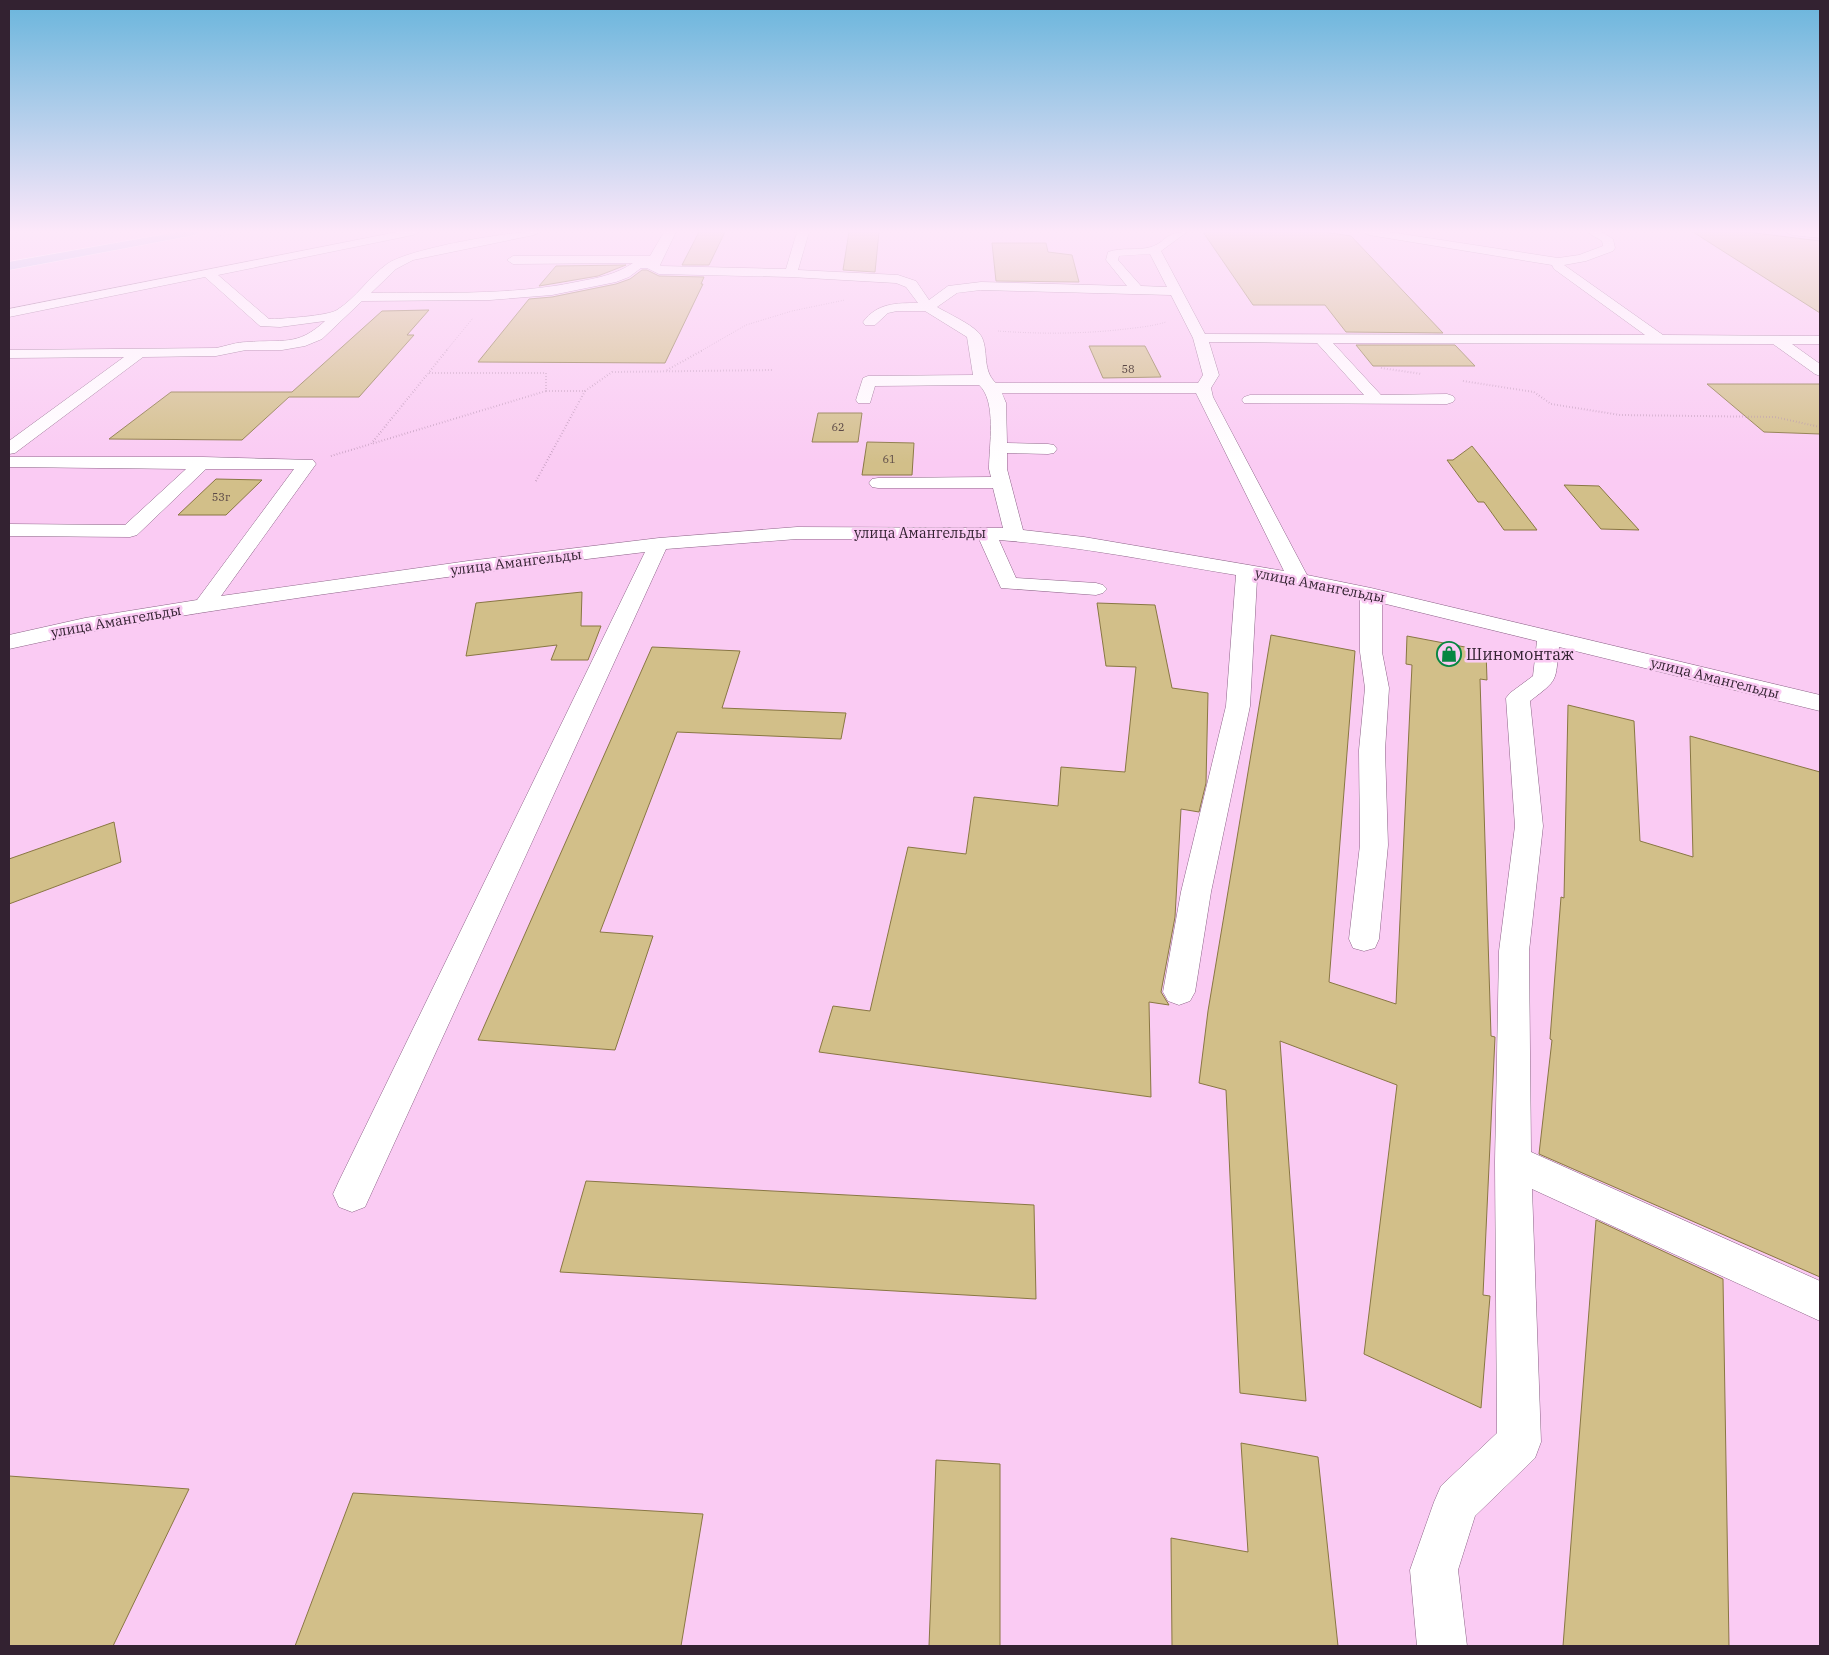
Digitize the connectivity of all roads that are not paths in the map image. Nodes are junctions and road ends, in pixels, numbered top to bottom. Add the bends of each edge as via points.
1 (28, 309) edge
2 (249, 309) edge
3 (346, 309) edge
4 (408, 309) edge
5 (887, 309) edge
6 (932, 309) edge
7 (1185, 309) edge
8 (1618, 309) edge
9 (9, 313) edge
10 (342, 313) junction
11 (870, 322) dead end
12 (1200, 338) junction
13 (1322, 339) junction
14 (1660, 339) junction
15 (1777, 340) junction
16 (1820, 340) edge
17 (139, 353) junction
18 (9, 354) edge
19 (1820, 372) edge
20 (988, 384) junction
21 (1203, 388) junction
22 (1447, 399) dead end
23 (864, 400) dead end
24 (1250, 400) dead end
25 (1377, 400) junction
26 (998, 448) junction
27 (9, 449) edge
28 (1048, 449) dead end
29 (9, 462) edge
30 (203, 462) junction
31 (878, 482) dead end
32 (1002, 482) junction
33 (9, 530) edge
34 (986, 533) junction
35 (1014, 535) junction
36 (658, 544) junction
37 (1247, 570) junction
38 (1299, 580) junction
39 (1096, 589) dead end
40 (1371, 594) junction
41 (204, 606) junction
42 (1548, 637) junction
43 (9, 642) edge
44 (1820, 703) edge
45 (1364, 939) dead end
46 (1179, 992) dead end
47 (1513, 1162) junction
48 (352, 1194) dead end
49 (1820, 1302) edge
50 (1442, 1646) edge

1 - 9 street
2 - 10 street via 265,323
3 - 10 street
4 - 10 street
5 - 11 street
6 - 20 street via 973,335 981,378
7 - 12 street
8 - 14 street
10 - 17 street via 317,336 300,343 246,346 216,352
12 - 13 street
12 - 21 street via 1211,375
13 - 14 street
13 - 25 street
14 - 15 street
15 - 16 street
15 - 19 street
17 - 18 street
17 - 27 street
20 - 21 street
20 - 23 street via 868,381
20 - 26 street via 998,403
21 - 38 street
22 - 25 street
24 - 25 street
26 - 28 street
26 - 32 street
29 - 30 street
30 - 33 street via 130,531
30 - 41 street via 307,464
31 - 32 street
32 - 35 street
34 - 35 street, улица Амангельды
34 - 36 street, улица Амангельды via 797,533
34 - 39 street via 1008,584
35 - 37 street, улица Амангельды
36 - 41 street, улица Амангельды via 468,567
36 - 48 street
37 - 38 street, улица Амангельды
37 - 46 street via 1238,706 1196,892
38 - 40 street, улица Амангельды
40 - 42 street, улица Амангельды
40 - 45 street via 1371,652 1376,688 1372,750 1374,845
41 - 43 street, улица Амангельды
42 - 44 street, улица Амангельды
42 - 47 street via 1544,679 1518,698 1529,826 1514,951
47 - 49 street
47 - 50 street via 1519,1442 1457,1502 1434,1570

